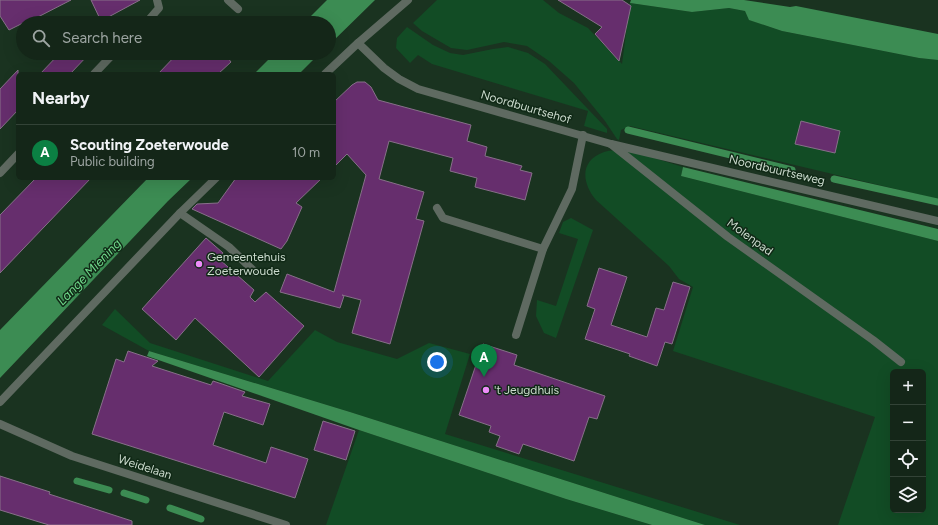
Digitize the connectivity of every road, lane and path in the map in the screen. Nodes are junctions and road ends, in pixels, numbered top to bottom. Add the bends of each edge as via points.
1 (157, 0) edge
2 (228, 0) edge
3 (408, 0) edge
4 (238, 10) dead end
5 (152, 16) edge
6 (358, 43) junction
7 (107, 60) edge
8 (96, 72) edge
9 (327, 72) edge
10 (583, 135) junction
11 (611, 144) junction
12 (16, 156) edge
13 (0, 173) edge
14 (214, 180) edge
15 (437, 208) dead end
16 (180, 213) junction
17 (938, 221) edge
18 (543, 249) junction
19 (256, 272) dead end
20 (516, 335) dead end
21 (901, 362) dead end
22 (0, 402) edge
23 (0, 424) edge
24 (286, 525) edge

1 - 5 street via 159,8
2 - 4 street
3 - 6 street
6 - 9 street
6 - 10 street, Noordbuurtsehof via 384,68 418,89
7 - 8 street
10 - 11 street, Molenpad
10 - 18 street, Noordbuurtsehof via 572,189
11 - 17 street, Noordbuurtseweg
11 - 21 street, Molenpad via 728,237
12 - 13 street
14 - 16 street
15 - 18 street via 443,218
16 - 19 street via 229,247
16 - 22 street
18 - 20 street, Noordbuurtsehof
23 - 24 street, Weidelaan via 72,456

